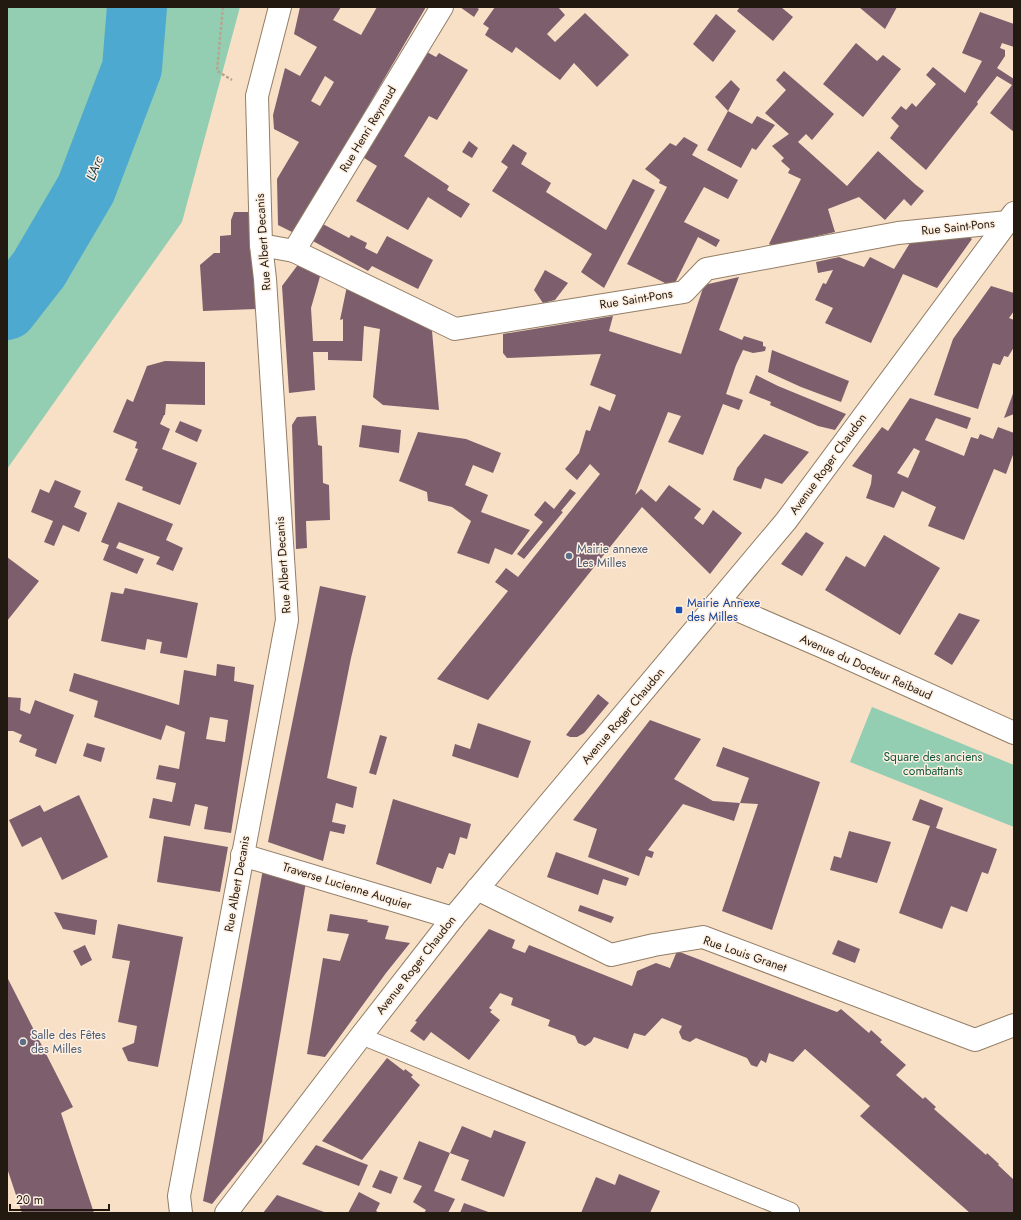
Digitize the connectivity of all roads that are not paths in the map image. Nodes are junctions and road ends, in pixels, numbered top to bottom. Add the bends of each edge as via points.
1 (280, 7) edge
2 (442, 7) edge
3 (1011, 218) edge
4 (261, 245) junction
5 (294, 251) junction
6 (717, 603) junction
7 (1014, 733) edge
8 (242, 855) junction
9 (477, 889) junction
10 (452, 918) junction
11 (1014, 1025) edge
12 (361, 1036) junction
13 (791, 1211) dead end
14 (229, 1212) edge
15 (181, 1213) edge

1 - 4 street, Rue Albert Decanis via 257,96
2 - 5 street, Rue Henri Reynaud
3 - 5 street, Rue Saint-Pons via 898,233 706,269 684,292 455,329
3 - 6 street, Avenue Roger Chaudon via 786,521
4 - 5 street, Rue Saint-Pons
4 - 8 street, Rue Albert Decanis via 287,620
6 - 7 street, Avenue du Docteur Reibaud via 823,647
6 - 9 street, Avenue Roger Chaudon
8 - 10 street, Traverse Lucienne Auquier
8 - 15 street, Rue Albert Decanis via 179,1196
9 - 10 street, Avenue Roger Chaudon
9 - 11 street, Rue Louis Granet via 611,955 704,937 975,1040
10 - 12 street, Avenue Roger Chaudon
12 - 13 lane
12 - 14 street, Avenue Roger Chaudon

